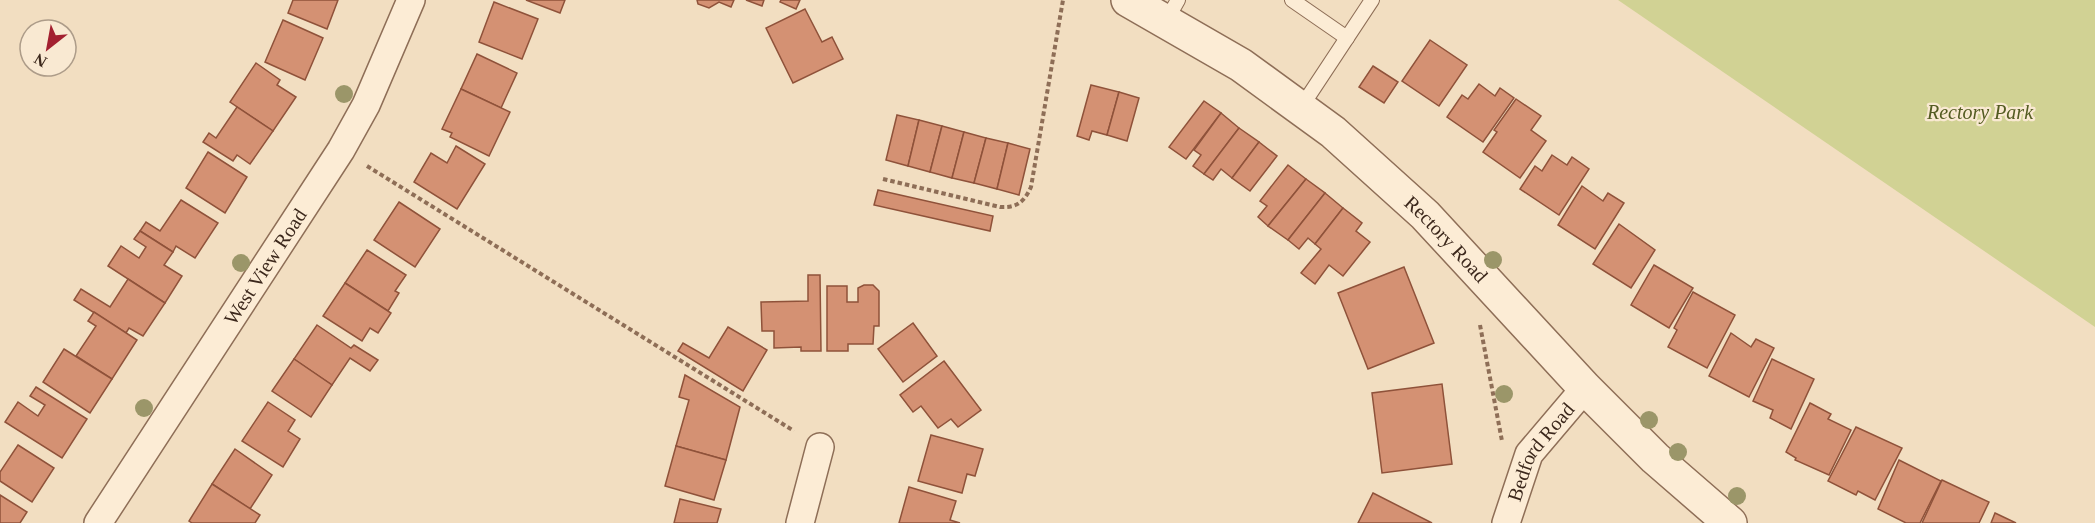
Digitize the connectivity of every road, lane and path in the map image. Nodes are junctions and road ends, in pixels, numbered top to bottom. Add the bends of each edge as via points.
1 (411, 0) edge
2 (1063, 0) edge
3 (1128, 0) edge
4 (1292, 0) edge
5 (1372, 0) edge
6 (1172, 10) edge
7 (1347, 38) junction
8 (1300, 109) junction
9 (341, 150) junction
10 (883, 179) dead end
11 (1500, 296) junction
12 (1585, 388) junction
13 (820, 447) joint
14 (1526, 464) junction
15 (98, 523) edge
16 (800, 523) edge
17 (1506, 523) edge
18 (1730, 523) edge

1 - 9 street, West View Road via 371,96
2 - 10 path via 1031,187 1025,200 1013,207 1000,207
3 - 6 street, Rectory Road
4 - 7 lane
5 - 7 lane
6 - 8 street, Rectory Road
7 - 8 lane
8 - 11 street, Rectory Road via 1333,132 1425,215
9 - 13 path
9 - 15 street, West View Road
11 - 12 street, Rectory Road
11 - 14 path via 1478,317 1502,445
12 - 14 street, Bedford Road via 1546,431
12 - 18 street, Rectory Road via 1655,458
13 - 16 street
14 - 17 street, Bedford Road

